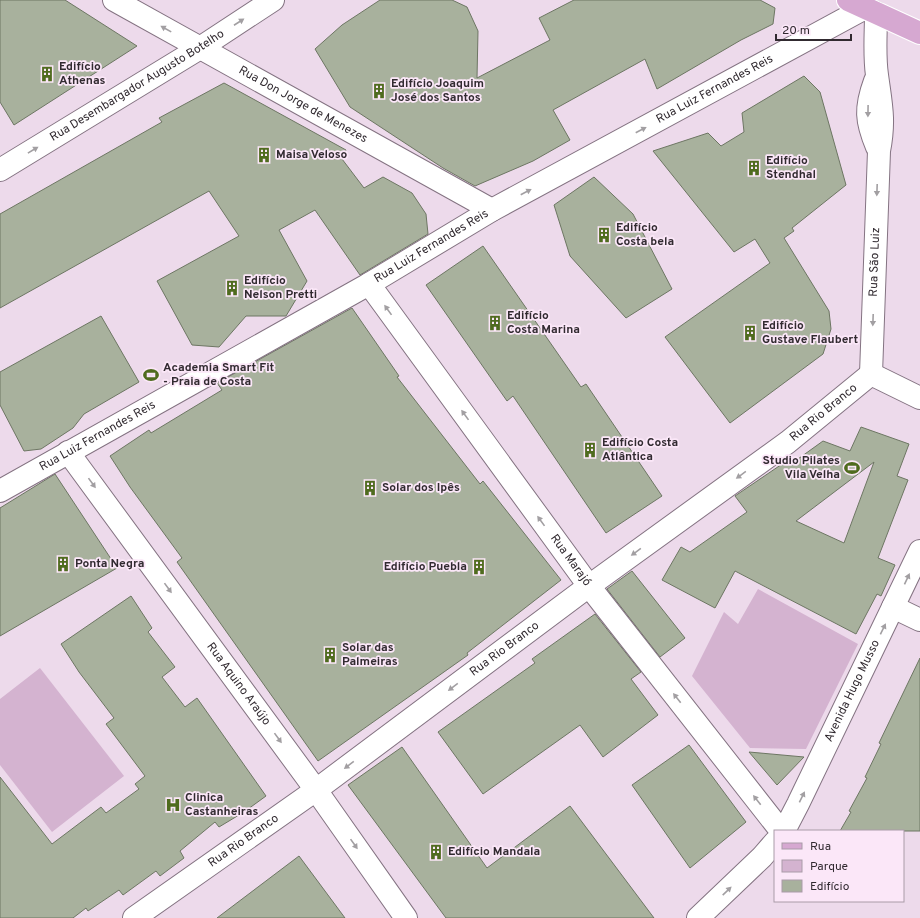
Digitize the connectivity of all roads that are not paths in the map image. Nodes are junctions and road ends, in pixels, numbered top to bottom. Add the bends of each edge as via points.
1 (114, 0) edge
2 (273, 0) edge
3 (863, 7) edge
4 (920, 33) edge
5 (200, 48) junction
6 (0, 170) edge
7 (492, 210) junction
8 (369, 284) junction
9 (871, 374) junction
10 (920, 398) edge
11 (68, 452) junction
12 (0, 491) edge
13 (920, 551) edge
14 (589, 586) junction
15 (893, 607) junction
16 (920, 620) edge
17 (316, 790) junction
18 (781, 830) edge
19 (783, 830) edge
20 (774, 843) edge
21 (134, 918) edge
22 (406, 918) edge
23 (698, 918) edge

5 -> 1 street, Rua Don Jorge de Menezes
5 -> 2 street, Rua Desembargador Augusto Botelho
3 - 4 main road
7 -> 3 street, Rua Luiz Fernandes Reis
3 -> 9 street, Rua São Luiz via 883,114 879,151
6 -> 5 street, Rua Desembargador Augusto Botelho
5 - 7 street, Rua Don Jorge de Menezes
7 - 8 street, Rua Luiz Fernandes Reis
8 - 11 street, Rua Luiz Fernandes Reis
14 -> 8 street, Rua Marajó
9 - 10 street
9 -> 14 street, Rua Rio Branco via 788,442
11 - 12 street, Rua Luiz Fernandes Reis
11 -> 17 street, Rua Aquino Araújo
15 -> 13 street, Avenida Hugo Musso
14 -> 17 street, Rua Rio Branco
18 -> 14 street, Rua Marajó
15 - 16 street
19 -> 15 street, Avenida Hugo Musso via 798,804
17 - 21 street, Rua Rio Branco
17 -> 22 street, Rua Aquino Araújo
23 -> 20 street

